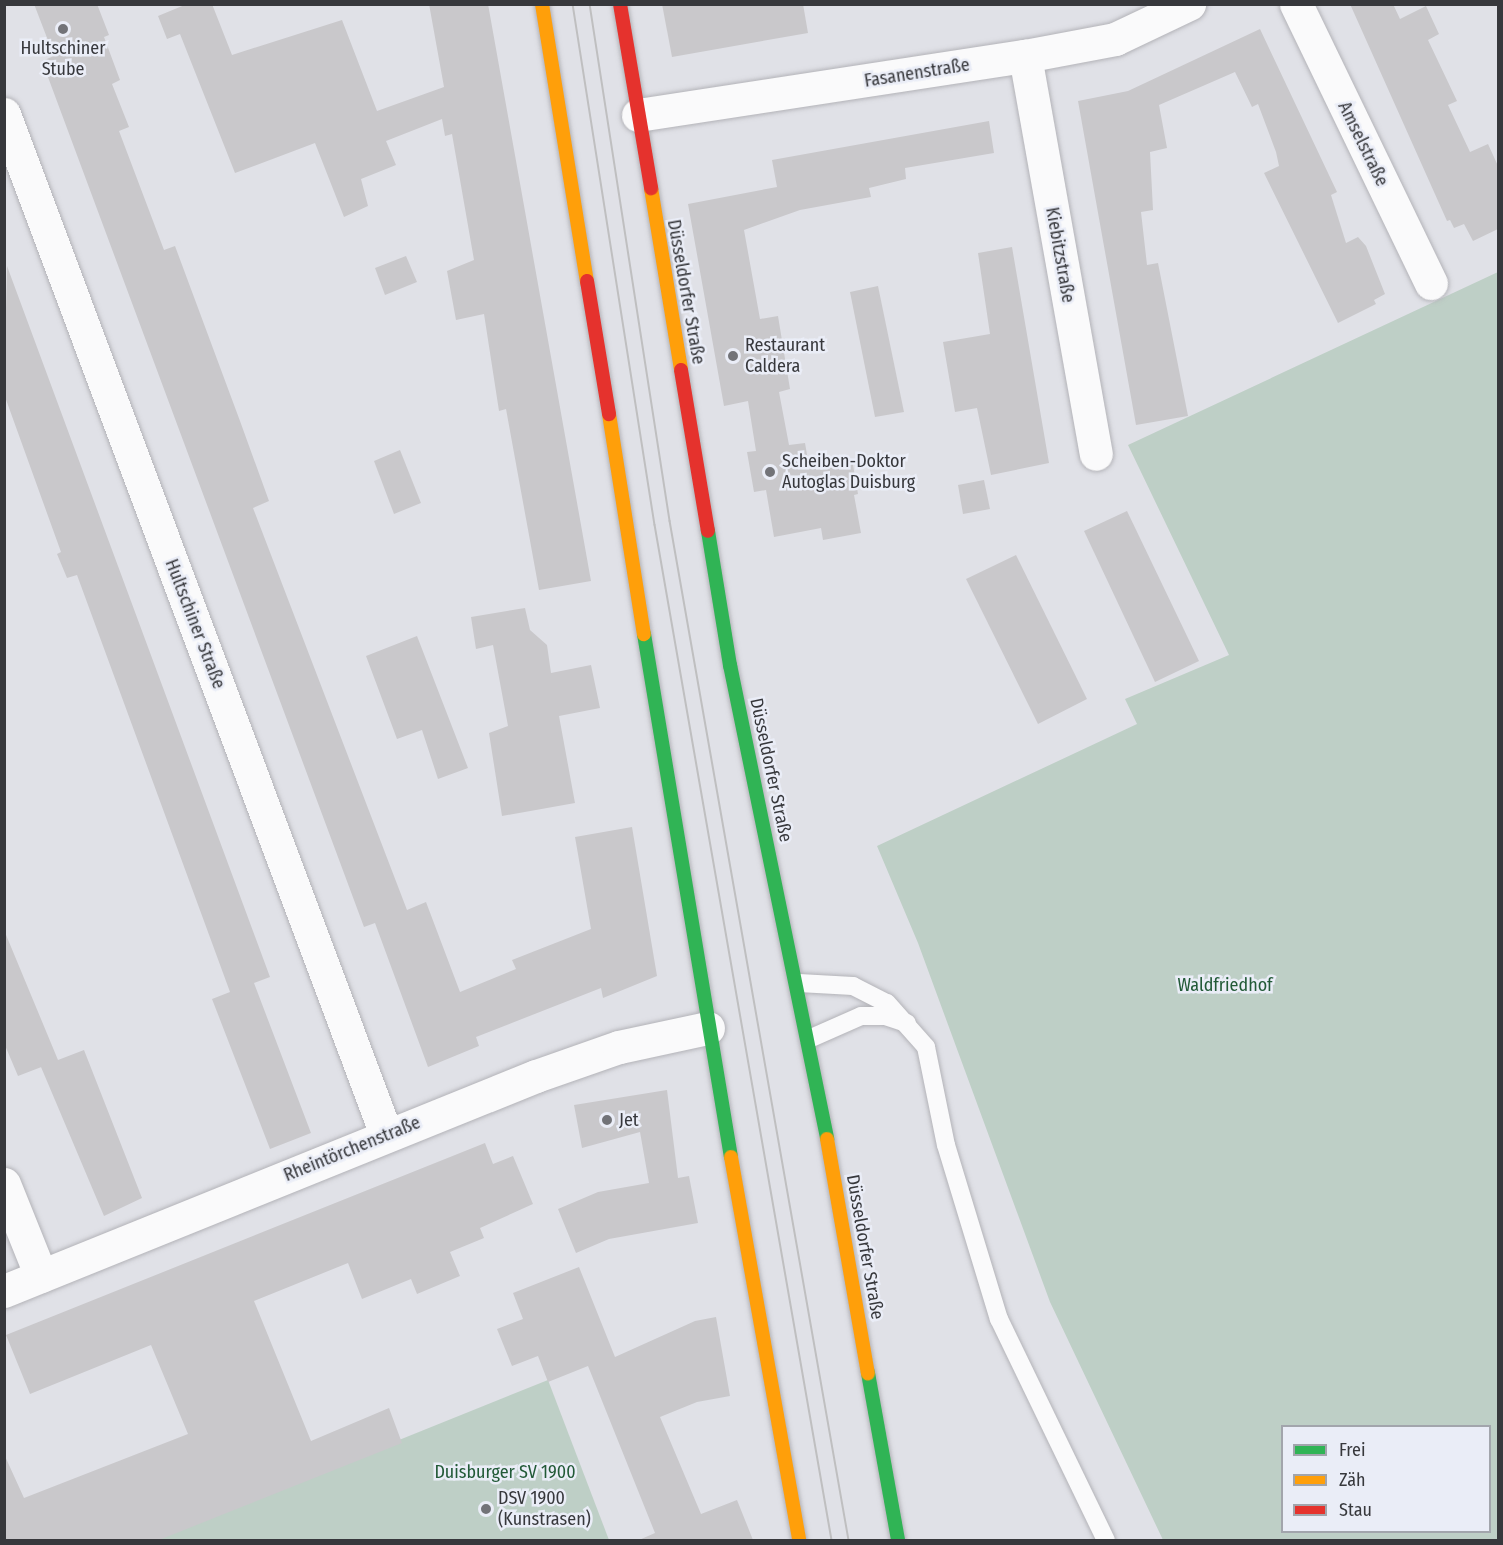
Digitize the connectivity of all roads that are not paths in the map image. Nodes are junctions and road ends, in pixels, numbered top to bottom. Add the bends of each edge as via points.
1 (542, 4) edge
2 (620, 4) edge
3 (1189, 4) edge
4 (1296, 4) edge
5 (1025, 56) junction
6 (4, 114) edge
7 (638, 115) junction
8 (1431, 283) dead end
9 (1096, 453) dead end
10 (798, 983) junction
11 (909, 1023) junction
12 (708, 1029) junction
13 (809, 1039) junction
14 (386, 1134) junction
15 (4, 1184) edge
16 (41, 1276) junction
17 (4, 1291) edge
18 (799, 1540) edge
19 (898, 1540) edge
20 (1106, 1540) edge

1 - 12 main road
2 - 7 main road, Düsseldorfer Straße
3 - 5 street, Fasanenstraße via 1115,39
4 - 8 street, Amselstraße
5 - 7 street, Fasanenstraße
5 - 9 street, Kiebitzstraße
6 - 14 street, Hultschiner Straße
7 - 10 main road, Düsseldorfer Straße via 730,665
10 - 11 lane via 853,986 887,1003
10 - 13 main road, Düsseldorfer Straße
11 - 13 lane via 885,1016 861,1016
11 - 20 lane via 926,1047 946,1145 999,1319
12 - 14 street, Rheintörchenstraße via 619,1047
12 - 18 main road
13 - 19 main road, Düsseldorfer Straße
14 - 16 street, Rheintörchenstraße
15 - 16 street
16 - 17 street, Rheintörchenstraße

